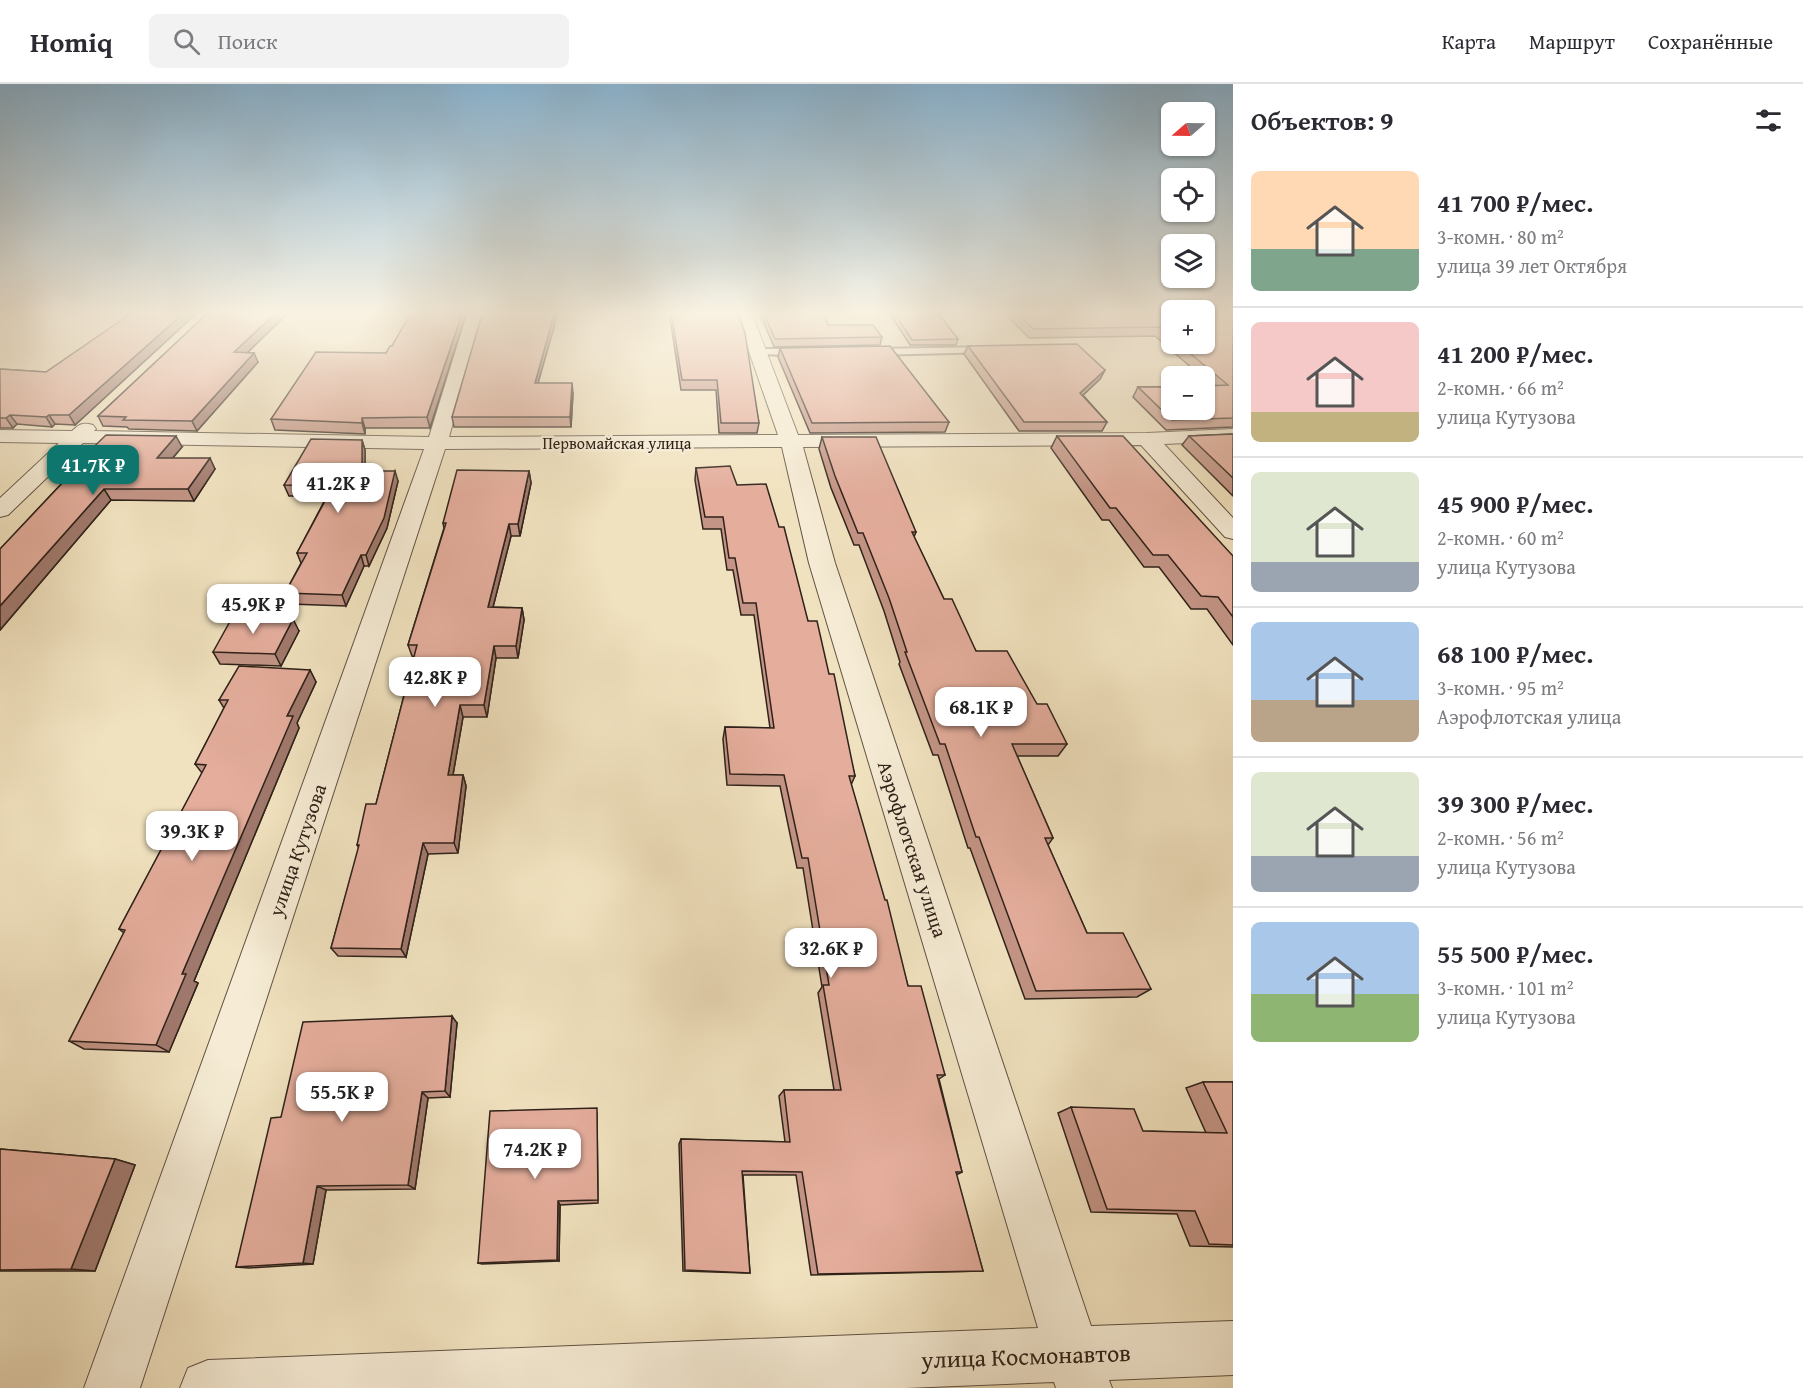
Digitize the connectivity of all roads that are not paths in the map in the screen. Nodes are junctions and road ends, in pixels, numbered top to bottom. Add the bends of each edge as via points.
1 (458, 372) edge
2 (766, 372) edge
3 (102, 414) edge
4 (1233, 435) edge
5 (0, 436) edge
6 (77, 438) junction
7 (1147, 439) junction
8 (437, 443) junction
9 (791, 443) junction
10 (0, 510) edge
11 (1233, 531) edge
12 (1233, 1348) edge
13 (1078, 1371) edge
14 (112, 1388) edge
15 (208, 1388) edge

1 - 8 street, улица Кутузова
2 - 9 street, Аэрофлотская улица
3 - 6 street
4 - 7 street, Первомайская улица
5 - 6 street, Первомайская улица
6 - 8 street, Первомайская улица
6 - 10 street
7 - 9 street, Первомайская улица
7 - 11 street
8 - 9 street, Первомайская улица
8 - 14 street, улица Кутузова
9 - 13 street, Аэрофлотская улица via 822,563
12 - 13 street, улица Космонавтов
13 - 15 street, улица Космонавтов

